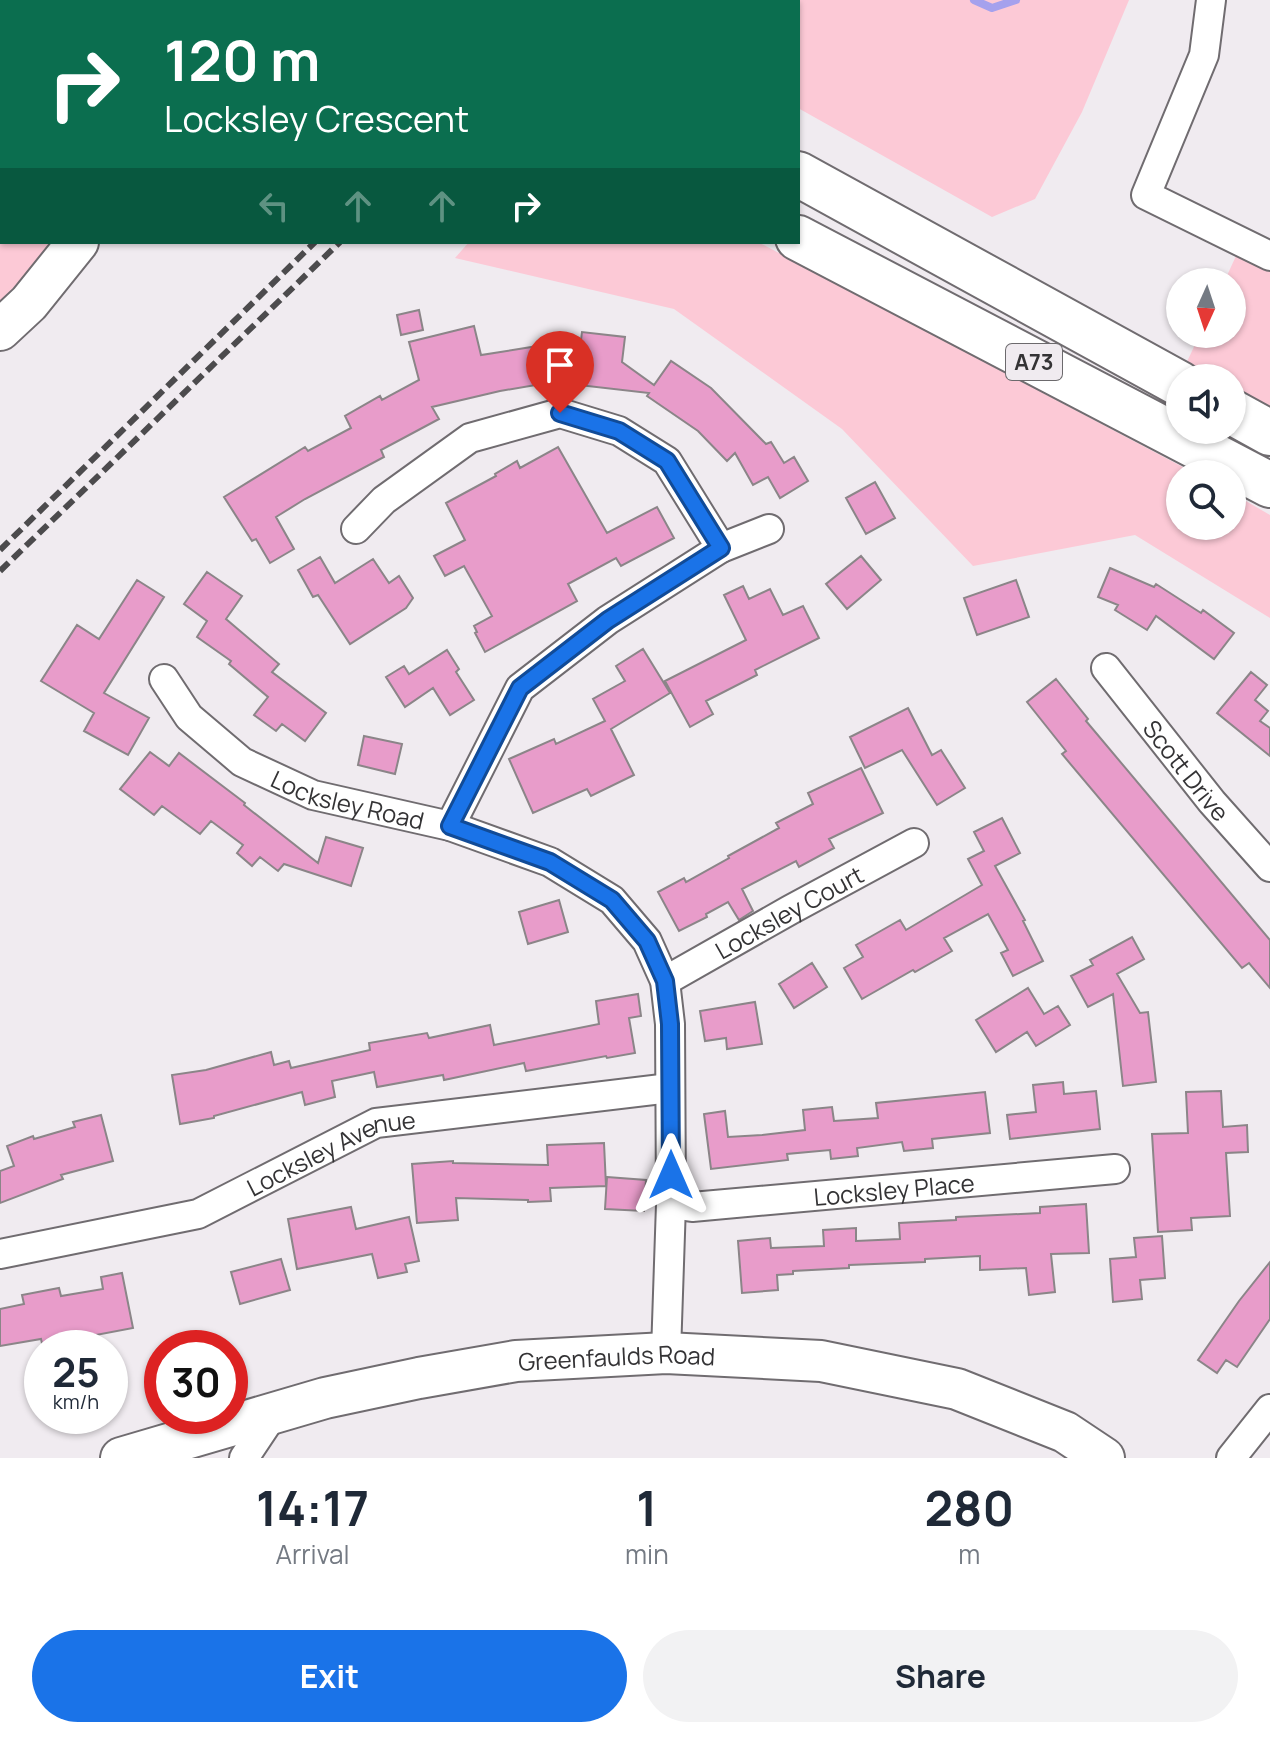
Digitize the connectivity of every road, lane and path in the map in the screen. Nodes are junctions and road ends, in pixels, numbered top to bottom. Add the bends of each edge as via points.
1 (1211, 0) edge
2 (800, 175) edge
3 (800, 239) edge
4 (76, 244) edge
5 (1270, 256) edge
6 (0, 330) edge
7 (1166, 376) edge
8 (1246, 420) edge
9 (1270, 433) edge
10 (1270, 485) edge
11 (356, 529) dead end
12 (769, 529) dead end
13 (721, 548) junction
14 (1106, 668) dead end
15 (164, 679) dead end
16 (450, 826) junction
17 (914, 843) dead end
18 (1270, 867) edge
19 (665, 981) junction
20 (670, 1088) junction
21 (1115, 1169) dead end
22 (671, 1204) junction
23 (0, 1254) edge
24 (666, 1353) junction
25 (1270, 1409) edge
26 (274, 1413) junction
27 (137, 1456) edge
28 (244, 1458) edge
29 (1104, 1458) edge
30 (1231, 1458) edge

1 - 5 street via 1204,55 1146,195
2 - 7 main road, A73
3 - 10 main road, A73
4 - 6 street
8 - 9 main road
11 - 13 street via 384,500 470,438 560,413 619,431 667,461
12 - 13 street
13 - 16 street via 608,620 520,688
14 - 18 street, Scott Drive
15 - 16 street, Locksley Road via 189,717 242,762 313,795
16 - 19 street, Locksley Road via 550,862 612,900 647,941
17 - 19 street, Locksley Court
19 - 20 street, Locksley Road
20 - 22 street, Locksley Road
20 - 23 street, Locksley Avenue via 376,1123 198,1214
21 - 22 street, Locksley Place via 692,1207
22 - 24 street, Locksley Road
24 - 26 street, Greenfaulds Road via 516,1361
24 - 29 street, Greenfaulds Road via 821,1361 957,1389 1065,1432
25 - 30 street
26 - 27 street, Greenfaulds Road
26 - 28 street

